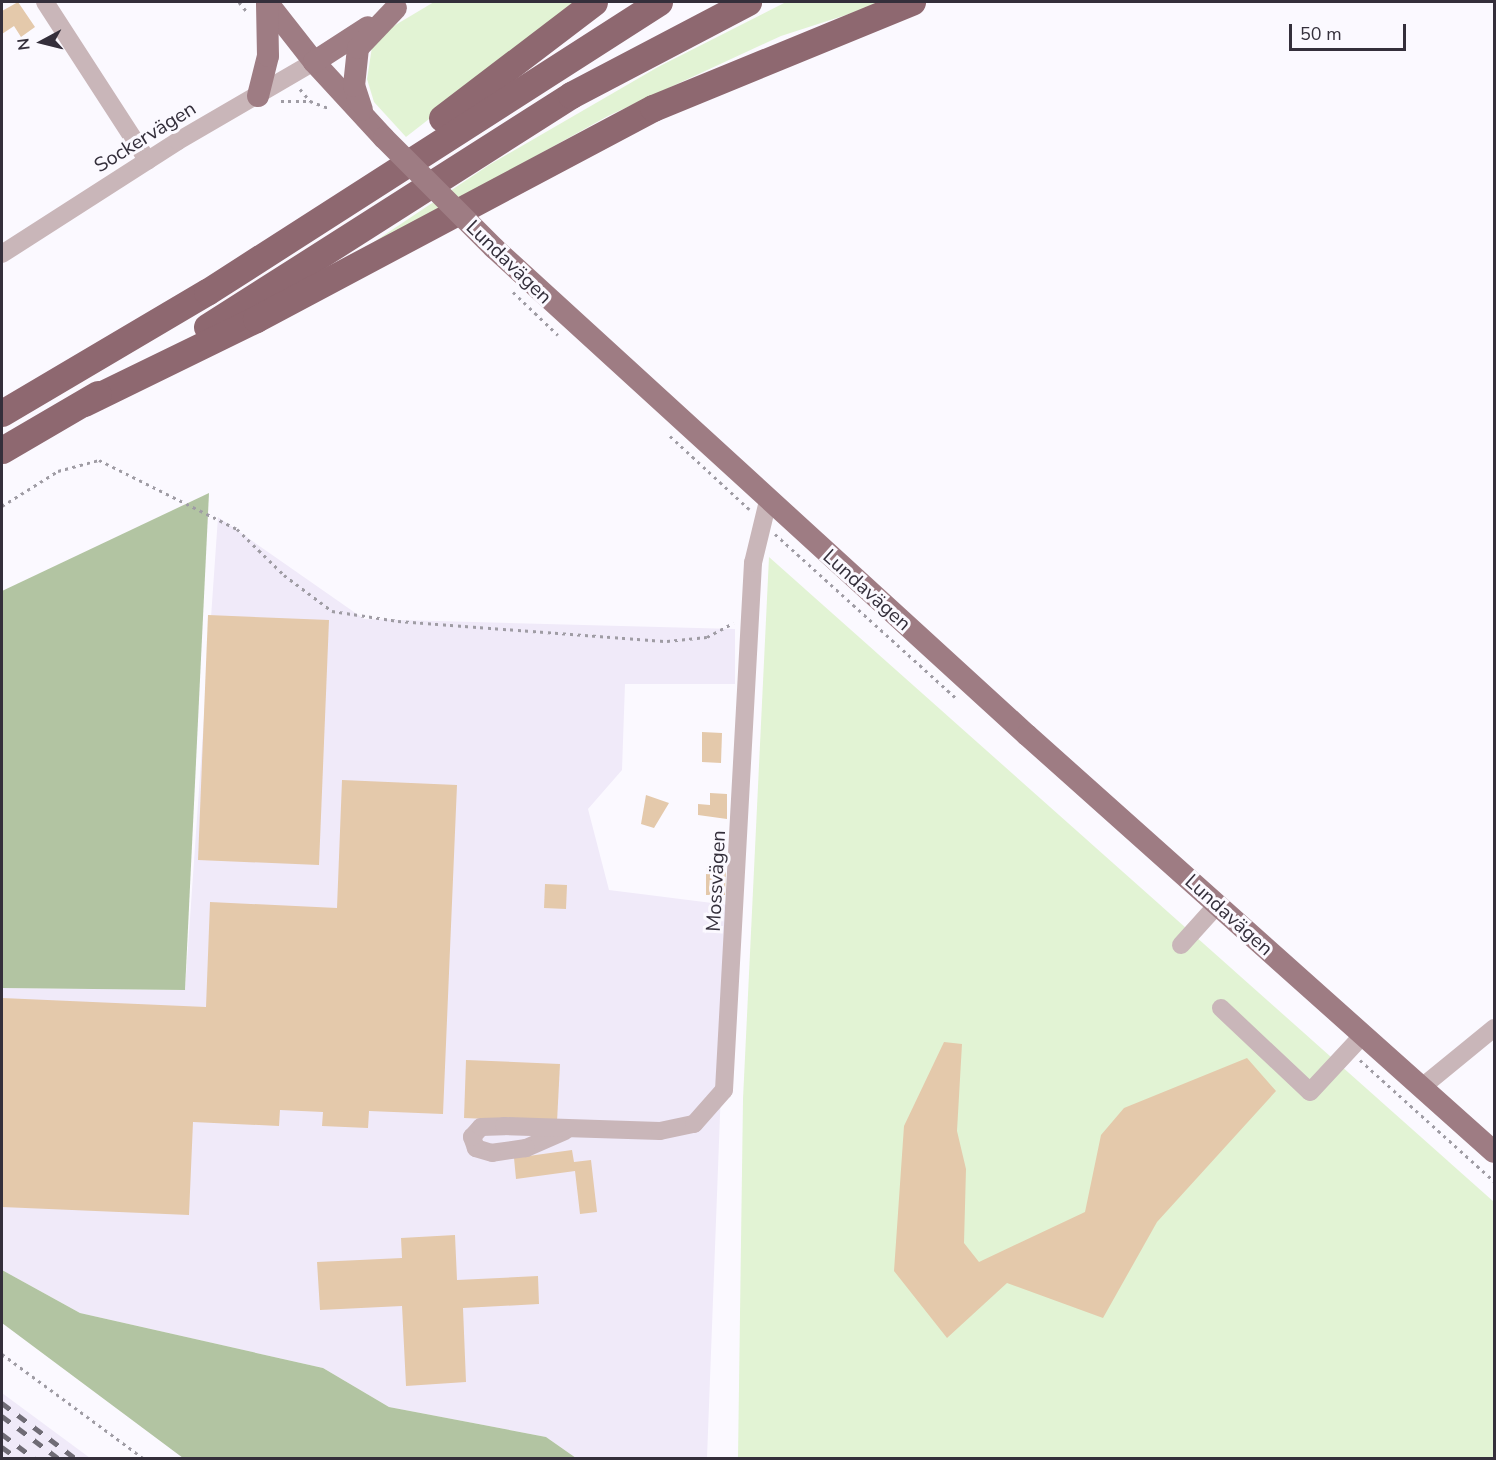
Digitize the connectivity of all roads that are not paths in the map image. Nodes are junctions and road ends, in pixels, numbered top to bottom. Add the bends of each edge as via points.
1 (45, 2) edge
2 (267, 2) edge
3 (594, 2) edge
4 (658, 2) edge
5 (748, 2) edge
6 (912, 2) edge
7 (401, 5) edge
8 (314, 62) junction
9 (258, 96) junction
10 (367, 120) junction
11 (148, 161) junction
12 (2, 254) edge
13 (207, 292) junction
14 (84, 403) junction
15 (2, 413) edge
16 (2, 450) edge
17 (768, 501) junction
18 (1217, 905) junction
19 (1181, 945) dead end
20 (1221, 1008) dead end
21 (1494, 1028) edge
22 (1356, 1043) junction
23 (1422, 1087) junction
24 (565, 1131) dead end
25 (1494, 1152) edge

1 - 11 street
2 - 8 main road, Lundavägen
2 - 9 main road via 268,56
3 - 13 highway
4 - 13 highway
5 - 14 highway via 571,95
6 - 14 highway via 653,108 219,339
7 - 8 main road
7 - 10 main road via 374,28 355,58 354,86
8 - 9 street, Sockervägen
8 - 10 main road, Lundavägen
9 - 11 street, Sockervägen
10 - 17 main road, Lundavägen, bridge via 494,249
11 - 12 street, Sockervägen
13 - 15 highway
14 - 16 highway
17 - 18 main road, Lundavägen
17 - 24 street, Mossvägen via 755,544 724,1090 694,1124 660,1131
18 - 19 street
18 - 22 main road, Lundavägen
20 - 22 street via 1310,1092
21 - 23 street
22 - 23 main road, Lundavägen
23 - 25 main road, Lundavägen

